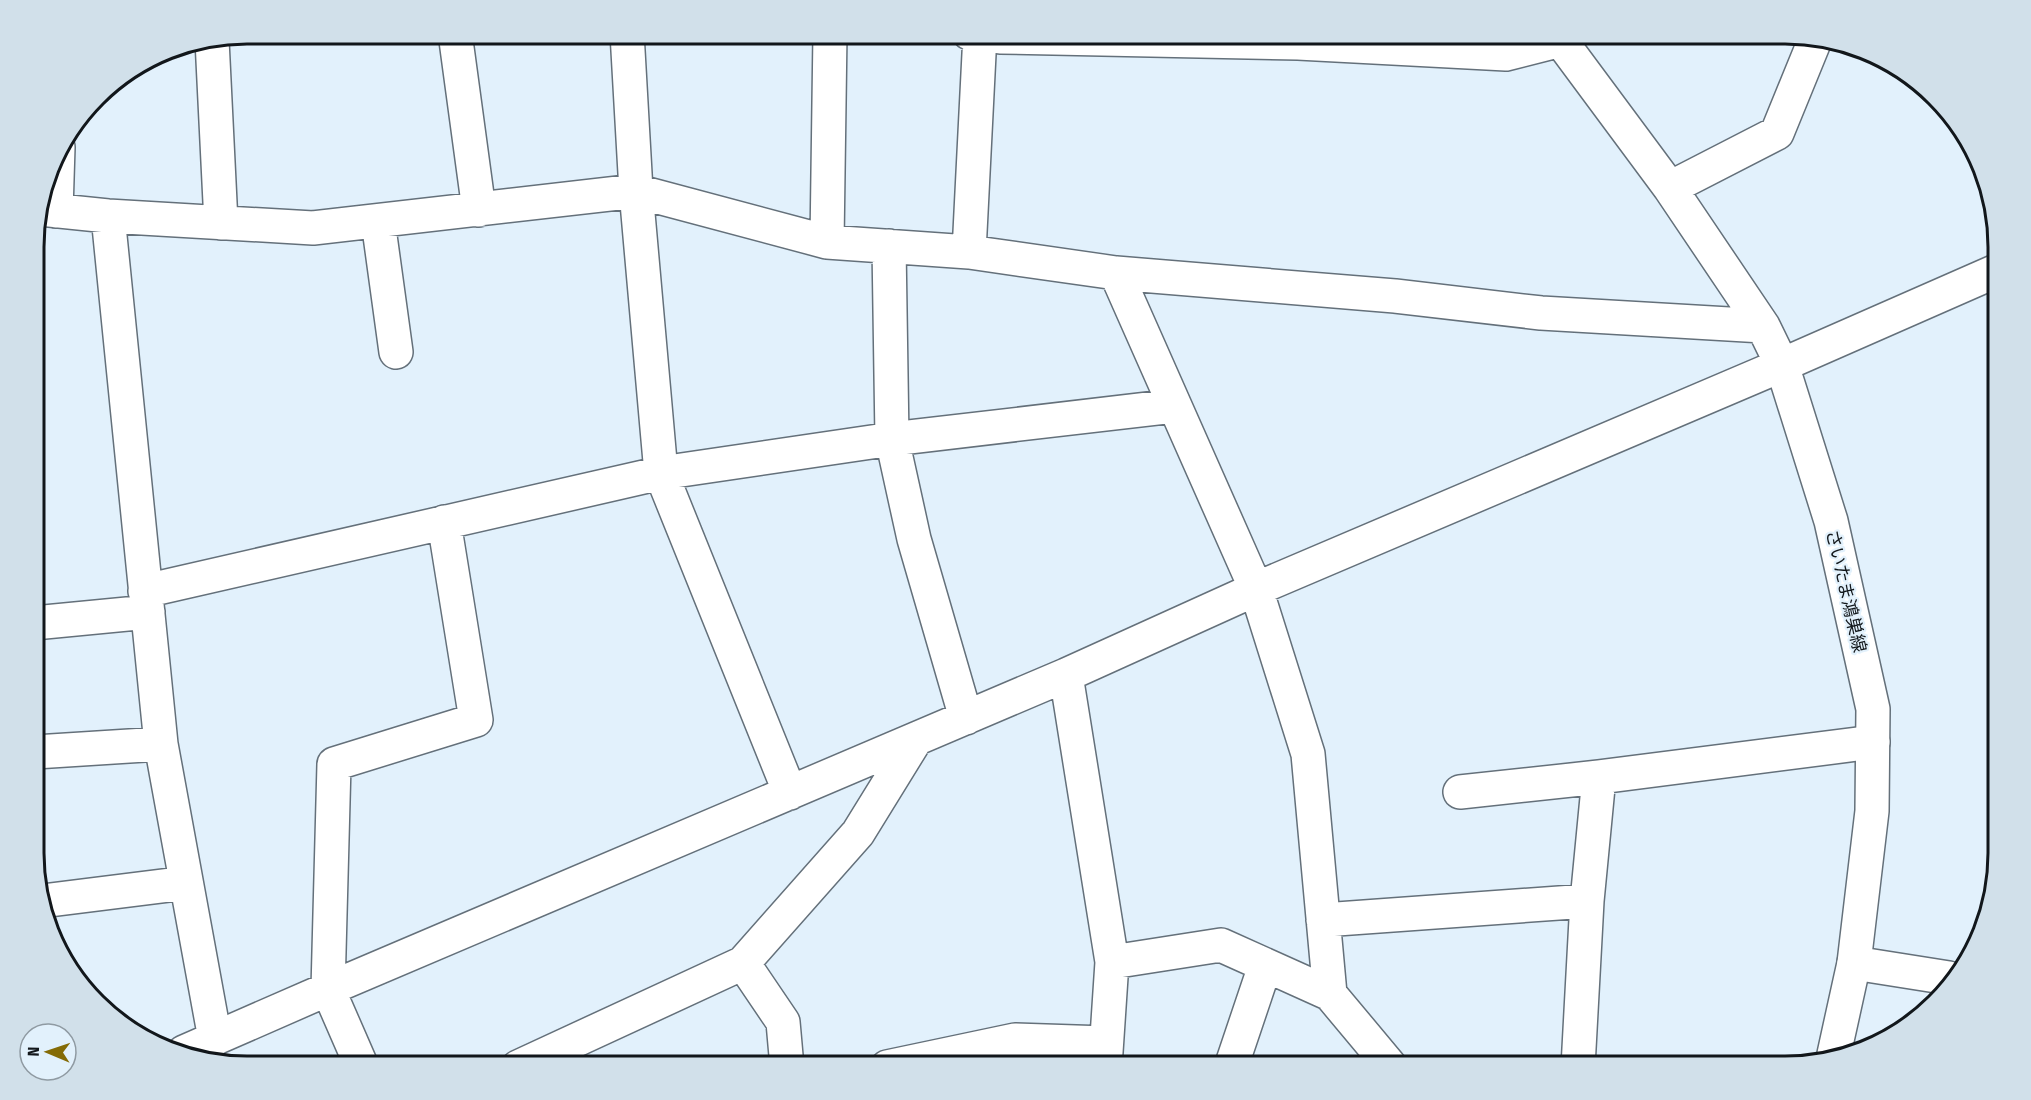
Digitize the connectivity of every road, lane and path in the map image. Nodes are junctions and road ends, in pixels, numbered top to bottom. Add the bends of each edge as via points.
1 (457, 44) edge
2 (628, 44) edge
3 (830, 44) edge
4 (974, 44) edge
5 (1317, 44) edge
6 (1537, 44) edge
7 (1563, 44) edge
8 (1813, 45) edge
9 (212, 46) edge
10 (1670, 188) junction
11 (51, 191) edge
12 (636, 191) junction
13 (48, 210) edge
14 (479, 210) junction
15 (108, 216) junction
16 (378, 221) junction
17 (221, 223) junction
18 (827, 242) junction
19 (889, 246) junction
20 (969, 252) junction
21 (1116, 273) junction
22 (1988, 275) edge
23 (1763, 326) junction
24 (396, 352) dead end
25 (1782, 365) junction
26 (1174, 406) junction
27 (892, 438) junction
28 (661, 473) junction
29 (444, 522) junction
30 (1256, 589) junction
31 (146, 602) junction
32 (44, 621) edge
33 (1066, 675) junction
34 (966, 718) junction
35 (916, 739) junction
36 (1873, 741) junction
37 (161, 744) junction
38 (44, 751) edge
39 (1599, 777) junction
40 (1460, 792) dead end
41 (790, 793) junction
42 (186, 883) junction
43 (49, 900) edge
44 (1587, 901) junction
45 (1323, 920) junction
46 (1112, 962) junction
47 (743, 963) junction
48 (1854, 963) junction
49 (1264, 966) junction
50 (1944, 977) edge
51 (328, 988) junction
52 (1330, 994) junction
53 (215, 1040) junction
54 (192, 1049) edge
55 (1835, 1050) edge
56 (1106, 1055) edge
57 (357, 1056) edge
58 (542, 1056) edge
59 (786, 1056) edge
60 (939, 1056) edge
61 (1235, 1056) edge
62 (1374, 1056) edge
63 (1579, 1056) edge

1 - 14 street
2 - 12 street
3 - 18 street
4 - 20 street
5 - 6 street via 1506,54
7 - 10 street, さいたま鴻巣線
8 - 10 street via 1777,133
9 - 17 street
10 - 23 street, さいたま鴻巣線
11 - 13 street
12 - 14 street
12 - 18 street
12 - 28 street
13 - 15 street
14 - 16 street
15 - 17 street
15 - 31 street
16 - 17 street via 313,228
16 - 24 street
18 - 19 street
19 - 20 street
19 - 27 street
20 - 21 street
21 - 23 street via 1395,296 1541,313
21 - 26 street
22 - 25 street
23 - 25 street, さいたま鴻巣線
25 - 30 street
25 - 36 street, さいたま鴻巣線 via 1831,521 1873,709
26 - 27 street
26 - 30 street
27 - 28 street
27 - 34 street via 914,539
28 - 29 street
28 - 41 street
29 - 31 street
29 - 51 street via 476,720 334,764
30 - 33 street
30 - 45 street via 1308,754
31 - 32 street
31 - 37 street
33 - 34 street
33 - 46 street
34 - 35 street
35 - 41 street
35 - 47 street via 858,833
36 - 39 street
36 - 48 street, さいたま鴻巣線 via 1872,811
37 - 38 street
37 - 42 street
39 - 40 street
39 - 44 street
41 - 51 street
42 - 43 street
42 - 53 street
44 - 45 street
44 - 63 street
45 - 52 street
46 - 49 street via 1221,945
46 - 56 street
47 - 58 street
47 - 59 street via 783,1022
48 - 50 street
48 - 55 street, さいたま鴻巣線
49 - 52 street
49 - 61 street
51 - 53 street
51 - 57 street
52 - 62 street
53 - 54 street
56 - 60 street via 1015,1040

